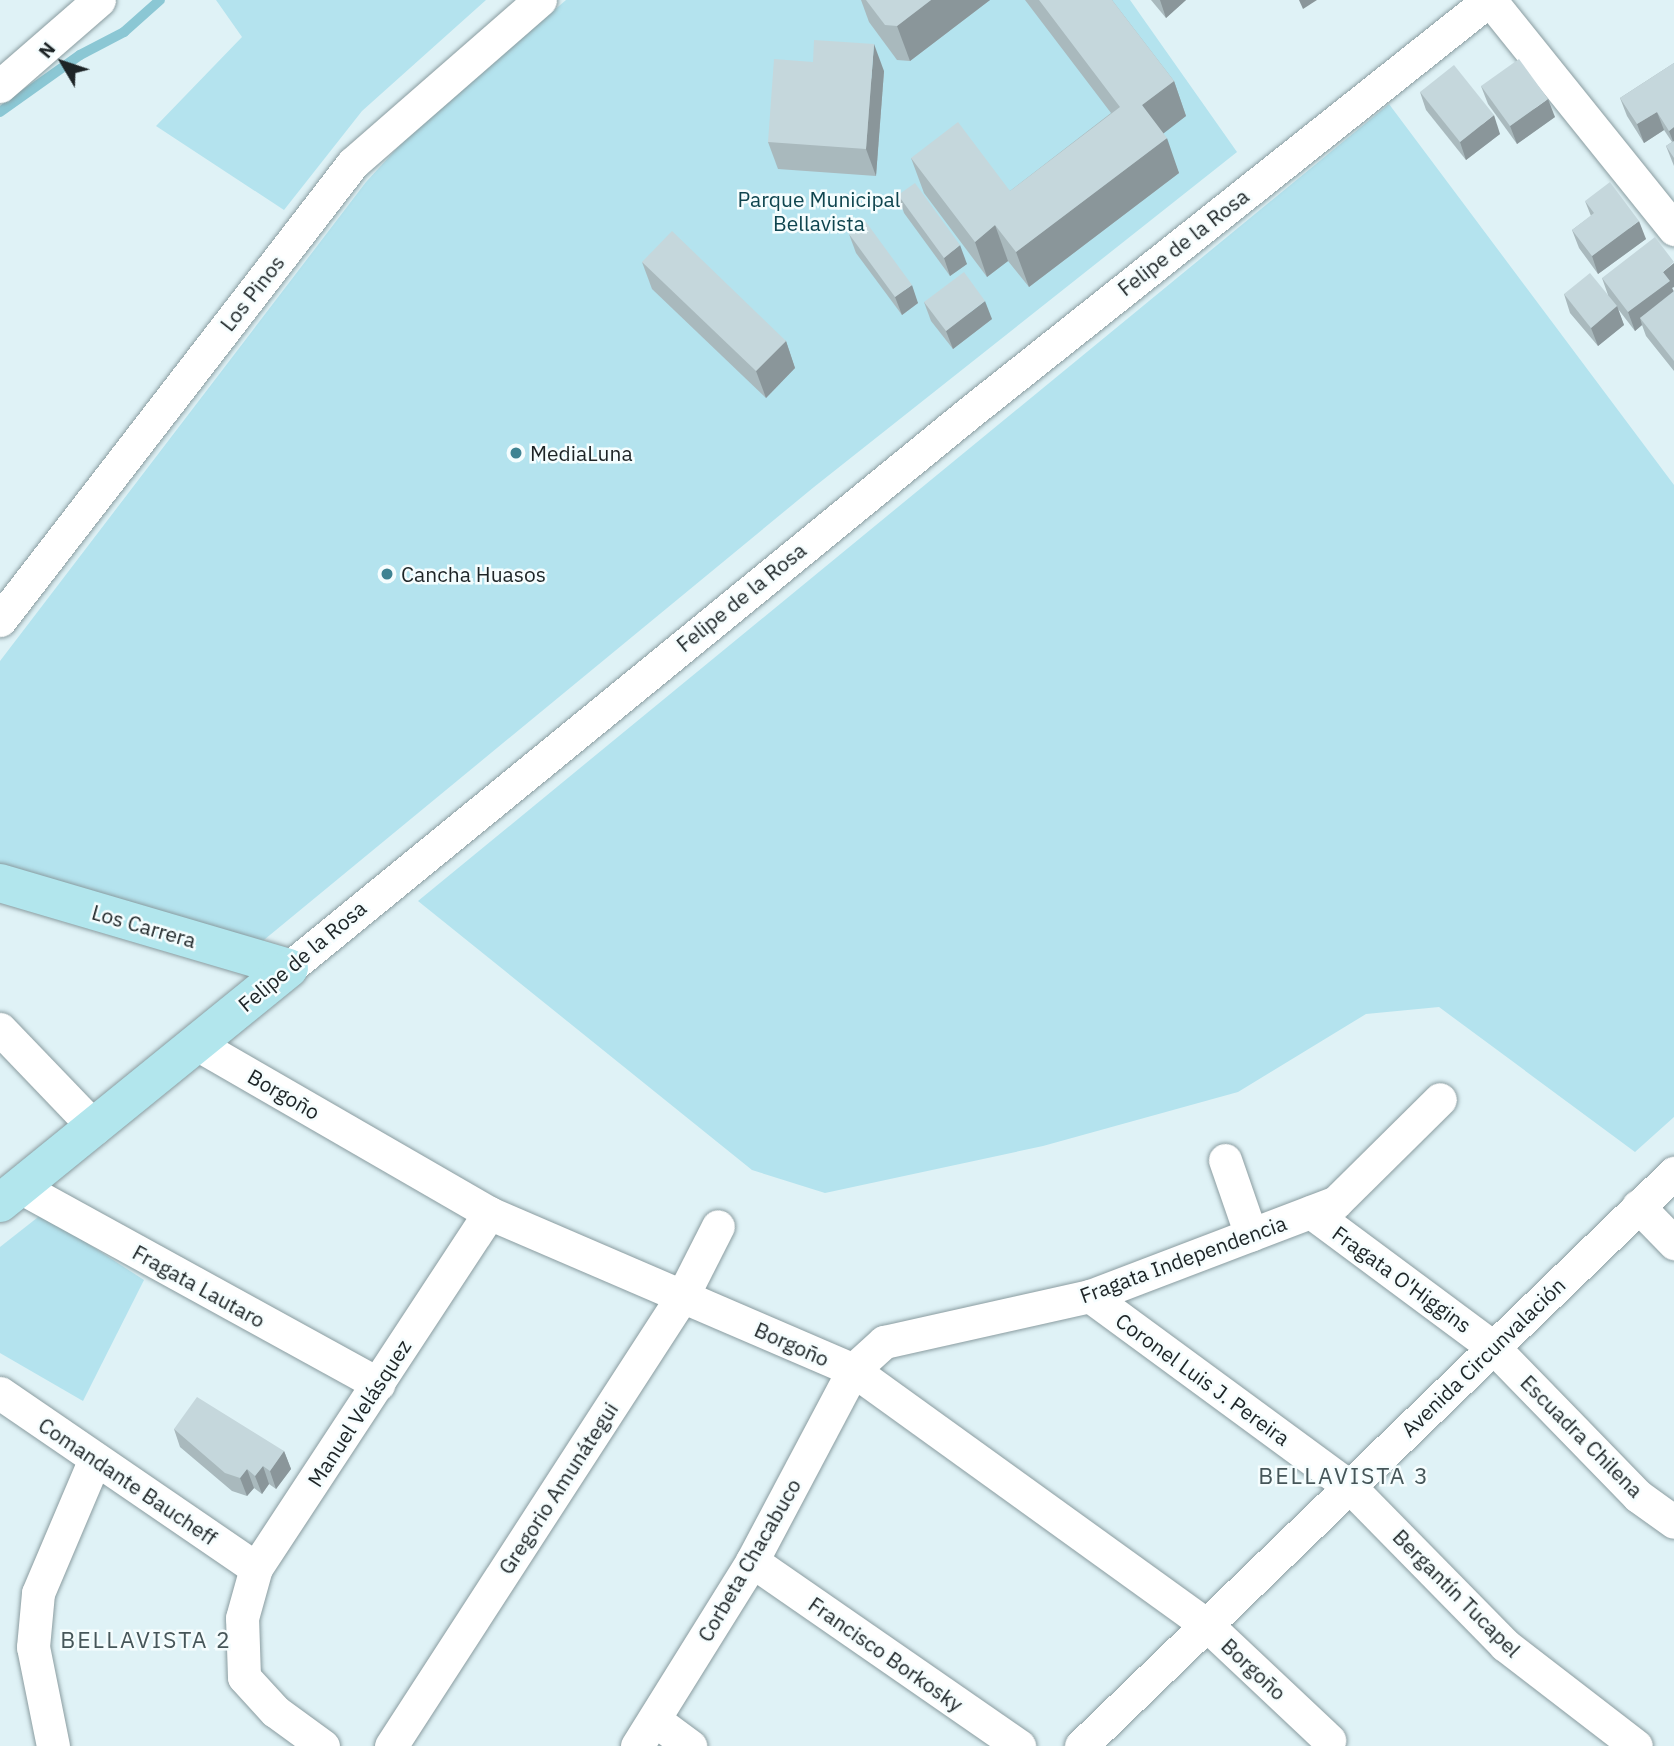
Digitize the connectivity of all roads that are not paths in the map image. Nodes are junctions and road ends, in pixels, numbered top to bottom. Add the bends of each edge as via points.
1 (99, 0) edge
2 (540, 0) edge
3 (1489, 0) edge
4 (0, 86) edge
5 (1674, 229) edge
6 (0, 620) edge
7 (0, 883) edge
8 (289, 968) junction
9 (0, 1029) edge
10 (195, 1043) junction
11 (1440, 1099) dead end
12 (95, 1128) junction
13 (1225, 1160) dead end
14 (1674, 1172) edge
15 (10, 1195) edge
16 (1638, 1206) junction
17 (1311, 1212) junction
18 (489, 1213) junction
19 (718, 1226) dead end
20 (1251, 1235) junction
21 (1674, 1243) edge
22 (682, 1295) junction
23 (1090, 1296) junction
24 (1493, 1347) junction
25 (853, 1370) junction
26 (379, 1384) junction
27 (0, 1393) edge
28 (95, 1459) junction
29 (1349, 1486) junction
30 (1674, 1521) edge
31 (752, 1561) junction
32 (256, 1569) junction
33 (1207, 1625) junction
34 (646, 1733) edge
35 (301, 1740) edge
36 (1329, 1740) dead end
37 (53, 1746) edge
38 (391, 1746) edge
39 (690, 1746) edge
40 (1019, 1746) edge
41 (1081, 1746) edge
42 (1636, 1746) edge

1 - 4 street
2 - 6 street, Los Pinos via 353,163
3 - 5 street
3 - 8 street, Felipe de la Rosa via 943,433
7 - 8 street, Los Carrera
8 - 10 street, Felipe de la Rosa
9 - 12 street
10 - 12 street, Felipe de la Rosa
10 - 18 street, Borgoño
11 - 17 street, Fragata Independencia via 1351,1192
12 - 15 street, Felipe de la Rosa
13 - 20 street
14 - 16 street, Avenida Circunvalación
15 - 26 street, Fragata Lautaro
16 - 21 street
16 - 24 street, Avenida Circunvalación
17 - 20 street, Fragata Independencia
17 - 24 street, Fragata O'Higgins
18 - 22 street, Borgoño
18 - 26 street, Manuel Velásquez
19 - 22 street, Gregorio Amunátegui
20 - 23 street, Fragata Independencia
22 - 25 street, Borgoño
22 - 38 street, Gregorio Amunátegui
23 - 25 street, Fragata Independencia via 884,1342
23 - 29 street, Coronel Luis J. Pereira
24 - 29 street, Avenida Circunvalación
24 - 30 street, Escuadra Chilena via 1638,1496
25 - 31 street, Corbeta Chacabuco
25 - 33 street, Borgoño
26 - 32 street, Manuel Velásquez
27 - 28 street, Comandante Baucheff
28 - 32 street, Comandante Baucheff
28 - 37 street via 38,1593 33,1647
29 - 33 street, Avenida Circunvalación
29 - 42 street, Bergantín Tucapel via 1505,1646
31 - 34 street, Corbeta Chacabuco
31 - 40 street, Francisco Borkosky
32 - 35 street, Manuel Velásquez via 242,1618 244,1676
33 - 36 street, Borgoño
33 - 41 street, Avenida Circunvalación
34 - 39 street

